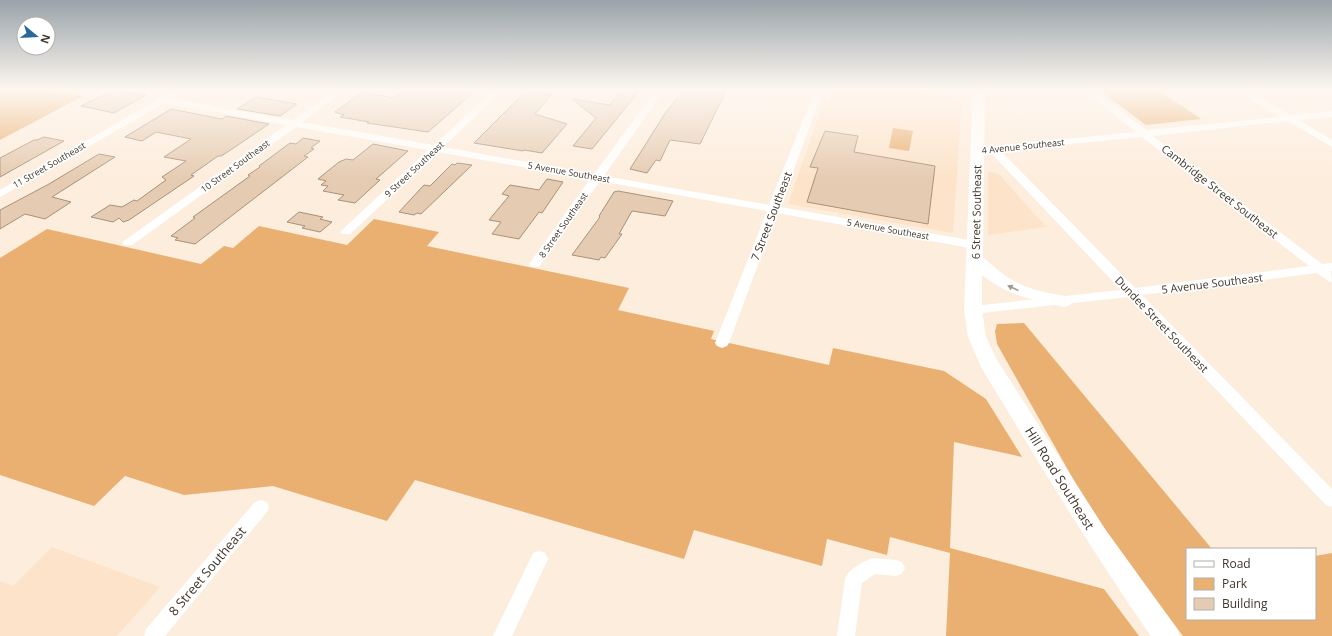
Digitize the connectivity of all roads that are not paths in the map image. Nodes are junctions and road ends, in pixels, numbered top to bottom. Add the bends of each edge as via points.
1 (130, 120) edge
2 (277, 120) edge
3 (299, 120) edge
4 (467, 120) edge
5 (638, 120) edge
6 (808, 120) edge
7 (978, 120) edge
8 (1128, 120) edge
9 (1283, 120) edge
10 (1291, 120) edge
11 (294, 123) junction
12 (1146, 133) junction
13 (1332, 144) edge
14 (436, 149) junction
15 (993, 150) junction
16 (977, 151) junction
17 (596, 177) junction
18 (0, 194) edge
19 (773, 209) junction
20 (346, 232) dead end
21 (128, 243) dead end
22 (975, 252) junction
23 (535, 264) dead end
24 (1326, 268) edge
25 (1332, 278) edge
26 (1132, 293) junction
27 (1064, 301) junction
28 (973, 310) junction
29 (722, 343) dead end
30 (1332, 500) edge
31 (261, 507) dead end
32 (539, 560) dead end
33 (896, 568) dead end
34 (153, 636) edge
35 (502, 636) edge
36 (846, 636) edge
37 (1167, 636) edge

1 - 18 street, 11 Street Southeast
2 - 11 street, 5 Avenue Southeast
3 - 11 street, 10 Street Southeast
4 - 14 street, 9 Street Southeast
5 - 17 street, 8 Street Southeast
6 - 19 street, 7 Street Southeast
7 - 16 street, 6 Street Southeast
8 - 12 street, Cambridge Street Southeast
9 - 12 street, 4 Avenue Southeast
10 - 13 street
11 - 14 street, 5 Avenue Southeast
11 - 21 street, 10 Street Southeast
12 - 15 street, 4 Avenue Southeast
12 - 24 street, Cambridge Street Southeast
14 - 17 street, 5 Avenue Southeast
14 - 20 street, 9 Street Southeast
15 - 16 street, 4 Avenue Southeast
15 - 26 street, Dundee Street Southeast
16 - 22 street, 6 Street Southeast
17 - 19 street, 5 Avenue Southeast
17 - 23 street, 8 Street Southeast
19 - 22 street, 5 Avenue Southeast
19 - 29 street, 7 Street Southeast
27 -> 22 street via 1023,293 992,276
22 - 28 street, 6 Street Southeast
24 - 25 street, Cambridge Street Southeast
24 - 26 street, 5 Avenue Southeast
26 - 27 street, 5 Avenue Southeast
26 - 30 street, Dundee Street Southeast
27 - 28 street, 5 Avenue Southeast
28 - 37 street, Hill Road Southeast via 976,337 988,362 1097,537
31 - 34 street, 8 Street Southeast
32 - 35 street
33 - 36 street via 872,566 854,579

